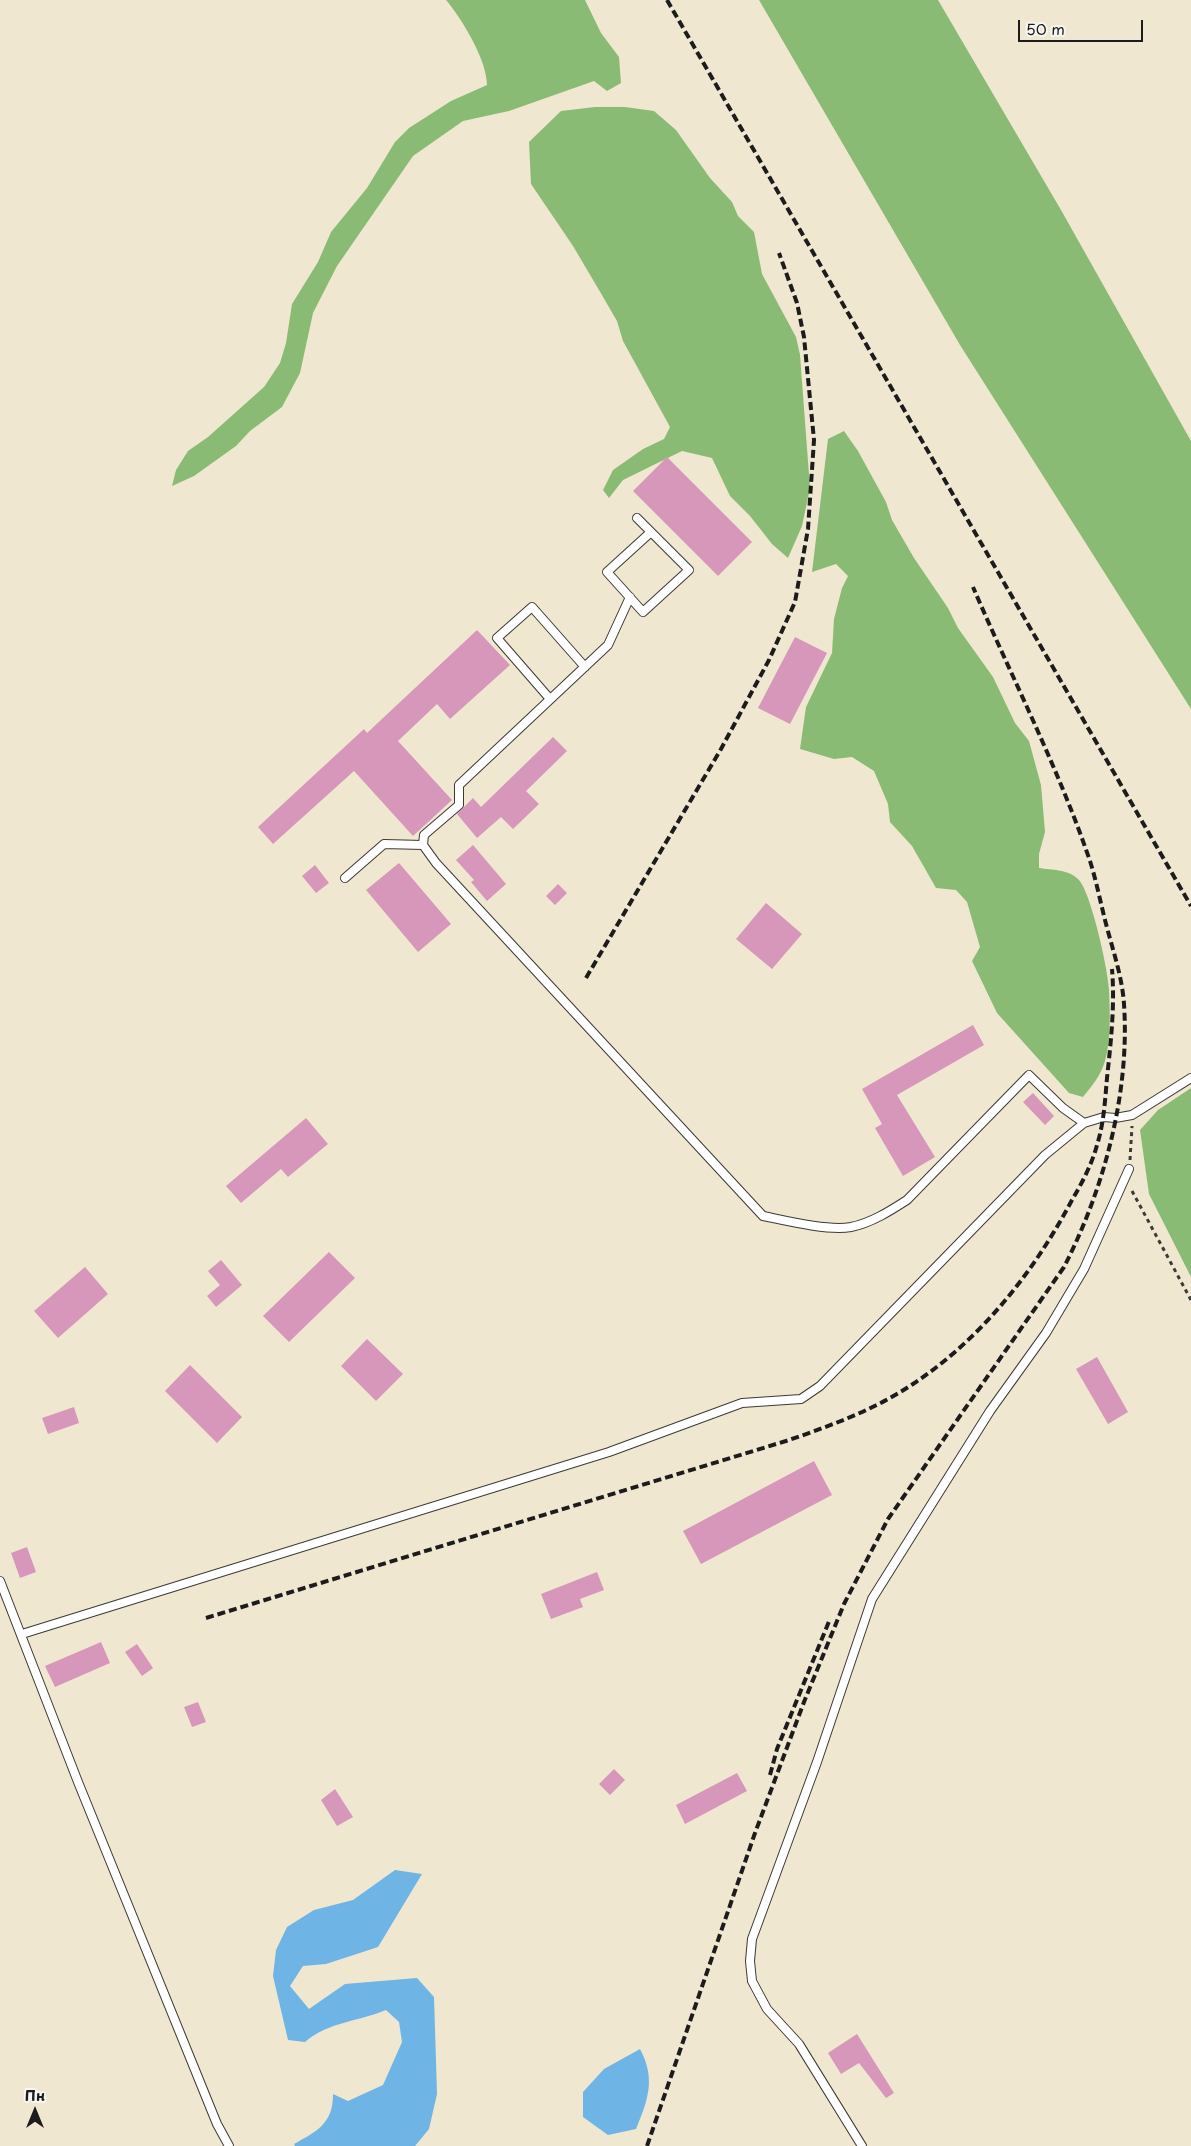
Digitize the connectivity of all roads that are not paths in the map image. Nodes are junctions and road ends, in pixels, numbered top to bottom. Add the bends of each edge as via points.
1 (637, 518) dead end
2 (651, 532) junction
3 (630, 597) junction
4 (585, 667) junction
5 (550, 699) junction
6 (422, 845) junction
7 (344, 878) dead end
8 (1191, 1078) edge
9 (1084, 1124) junction
10 (1129, 1169) road end
11 (0, 1581) edge
12 (22, 1634) junction
13 (229, 2146) edge
14 (862, 2146) edge

1 - 2 lane
2 - 3 lane via 607,572
2 - 3 lane via 689,570 643,612
3 - 4 lane via 608,645
4 - 5 lane
4 - 5 lane via 532,607 496,638
5 - 6 lane via 459,784 459,805 424,835
6 - 7 lane via 384,844
6 - 9 lane via 763,1216 804,1225 851,1227 885,1214 907,1200 1029,1075
8 - 9 lane via 1132,1115 1104,1116
9 - 12 lane via 1045,1155 820,1386 801,1399 742,1403 609,1452
10 - 14 lane via 1084,1269 1046,1333 990,1411 872,1599 752,1939 752,1981 767,2009 799,2044
11 - 12 lane
12 - 13 lane via 78,1782 217,2124

